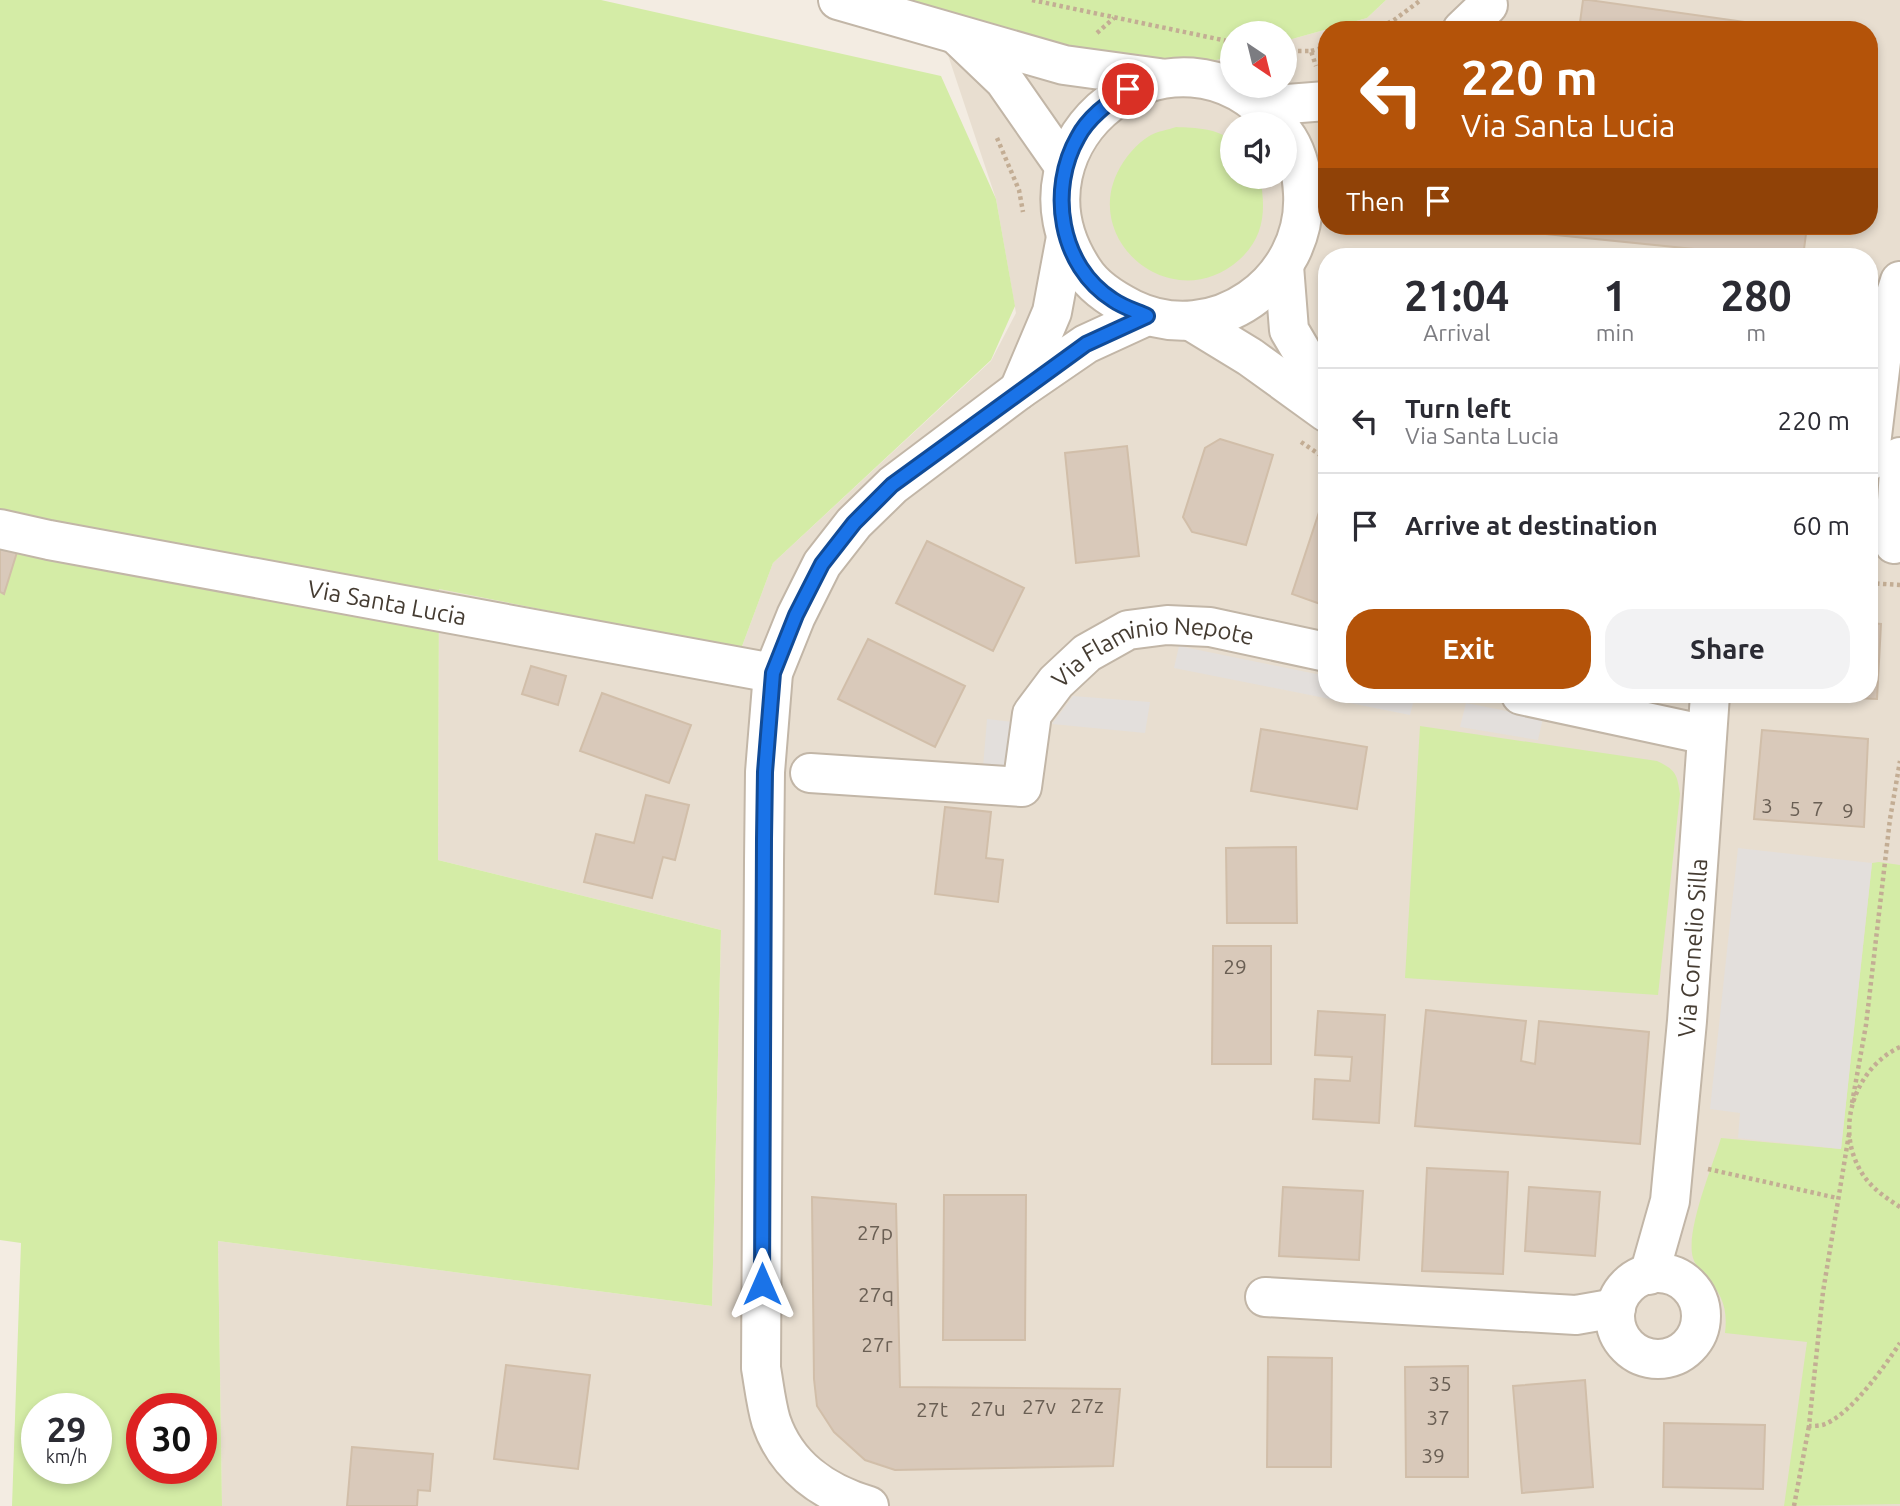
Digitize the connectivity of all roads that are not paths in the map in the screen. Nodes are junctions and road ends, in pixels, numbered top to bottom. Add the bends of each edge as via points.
1 (838, 0) edge
2 (955, 33) junction
3 (1161, 79) junction
4 (1318, 104) edge
5 (1263, 112) edge
6 (1297, 112) edge
7 (1297, 163) edge
8 (1065, 166) junction
9 (1318, 189) edge
10 (1304, 211) junction
11 (1066, 237) junction
12 (1284, 267) junction
13 (1891, 294) edge
14 (1147, 316) junction
15 (1191, 321) junction
16 (1890, 363) edge
17 (1318, 379) edge
18 (1019, 390) junction
19 (1318, 406) edge
20 (1878, 419) edge
21 (1900, 457) edge
22 (0, 529) edge
23 (1888, 543) edge
24 (1318, 651) edge
25 (773, 673) junction
26 (1558, 703) edge
27 (1709, 703) edge
28 (1707, 735) junction
29 (810, 772) dead end
30 (1664, 1276) junction
31 (1265, 1297) dead end
32 (1617, 1320) junction
33 (869, 1506) edge

1 - 2 street
2 - 3 street via 1064,65
2 - 8 street via 1004,80
3 - 5 street via 1197,78 1231,87
3 - 8 street via 1128,89 1100,109 1078,135
4 - 6 street
7 - 10 street via 1302,172
8 - 11 street via 1060,202
9 - 10 street
10 - 12 street
11 - 14 street via 1084,272 1111,299
11 - 18 street via 1052,312
12 - 15 street via 1259,294 1227,313
12 - 17 street via 1289,330
13 - 16 street via 1885,328
14 - 15 street
14 - 18 street via 1086,344
15 - 19 street
16 - 20 street
18 - 25 street via 892,485 854,523 822,564
21 - 23 street
22 - 25 street, Via Santa Lucia
24 - 29 street, Via Flaminio Nepote via 1210,627 1128,629 1087,653 1032,713 1022,787
25 - 33 street via 765,772 761,1367 771,1420 796,1465 830,1490
26 - 28 street
27 - 28 street, Via Cornelio Silla
28 - 30 street, Via Cornelio Silla
30 - 32 street via 1627,1286
30 - 32 street via 1689,1286 1698,1298 1701,1325 1687,1349 1676,1356 1648,1359 1625,1344
31 - 32 street

